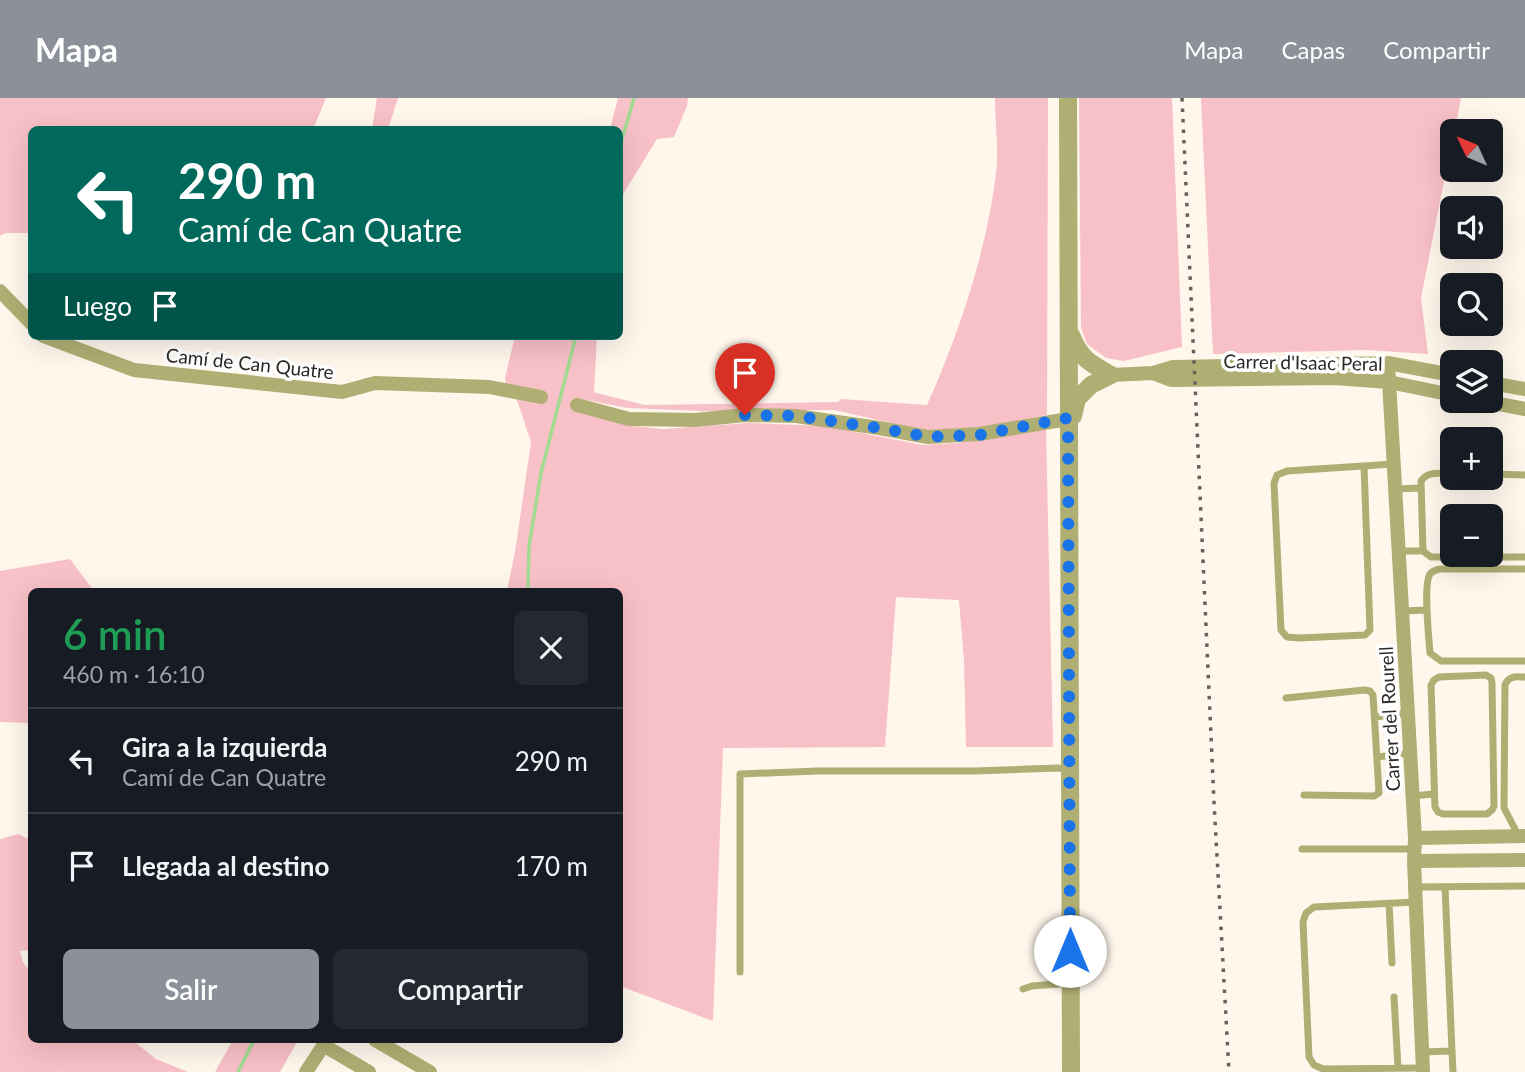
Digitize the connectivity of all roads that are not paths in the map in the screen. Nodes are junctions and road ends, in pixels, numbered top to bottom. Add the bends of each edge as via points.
1 (1068, 98) edge
2 (0, 291) edge
3 (28, 320) edge
4 (1069, 332) junction
5 (54, 340) edge
6 (1388, 363) junction
7 (1153, 373) junction
8 (1440, 373) edge
9 (1111, 375) junction
10 (1389, 382) junction
11 (1503, 385) edge
12 (1525, 389) edge
13 (1440, 393) edge
14 (541, 397) dead end
15 (577, 405) dead end
16 (1503, 405) edge
17 (1525, 409) edge
18 (1069, 424) junction
19 (1393, 464) junction
20 (1364, 466) junction
21 (1440, 474) edge
22 (1503, 474) edge
23 (1525, 475) edge
24 (1421, 488) junction
25 (1395, 489) junction
26 (1398, 551) junction
27 (1423, 551) junction
28 (1525, 557) edge
29 (1525, 569) edge
30 (1427, 610) junction
31 (1402, 611) junction
32 (1525, 661) edge
33 (1525, 677) edge
34 (1286, 698) dead end
35 (1408, 713) junction
36 (1375, 717) junction
37 (1410, 752) junction
38 (1377, 757) junction
39 (1070, 769) junction
40 (1434, 794) junction
41 (1304, 795) dead end
42 (1412, 796) junction
43 (1520, 836) edge
44 (1302, 849) dead end
45 (1414, 849) junction
46 (1525, 860) edge
47 (1525, 886) edge
48 (1446, 887) junction
49 (1415, 895) junction
50 (1389, 903) junction
51 (1392, 963) dead end
52 (740, 972) dead end
53 (1070, 984) junction
54 (1023, 989) dead end
55 (1394, 997) dead end
56 (324, 1043) edge
57 (326, 1043) edge
58 (380, 1043) edge
59 (1452, 1051) junction
60 (1422, 1052) junction
61 (1398, 1068) junction
62 (1423, 1070) edge
63 (306, 1072) edge
64 (369, 1072) edge
65 (430, 1072) edge
66 (1071, 1072) edge
67 (1453, 1072) edge

1 - 4 street
2 - 3 street
4 - 9 street via 1077,351
4 - 18 street
5 - 14 street, Camí de Can Quatre via 134,370 342,392 375,383 489,387
6 - 7 street, Carrer d'Isaac Peral via 1173,367
6 - 8 street, Carrer d'Isaac Peral
6 - 10 street, Carrer del Rourell
7 - 9 street, Carrer d'Isaac Peral
7 - 10 street, Carrer d'Isaac Peral via 1171,380
9 - 18 street via 1077,399
10 - 13 street, Carrer d'Isaac Peral
10 - 19 street, Carrer del Rourell
11 - 12 street
15 - 18 street via 629,419 796,416 928,437
16 - 17 street
18 - 39 street
19 - 20 lane
19 - 25 street, Carrer del Rourell
20 - 20 lane via 1277,475 1281,630 1287,637 1365,635 1370,631
21 - 24 lane via 1424,477
22 - 23 lane
24 - 25 lane
24 - 27 lane
25 - 26 street, Carrer del Rourell
26 - 27 lane
26 - 31 street, Carrer del Rourell
27 - 28 lane via 1431,557
29 - 30 lane via 1434,571 1429,575
30 - 31 lane
30 - 32 lane via 1430,653 1441,661
31 - 35 street, Carrer del Rourell
33 - 43 lane via 1512,677 1505,685 1504,808
34 - 36 lane via 1370,691
35 - 36 lane
35 - 37 street, Carrer del Rourell
36 - 38 lane
37 - 38 lane
37 - 42 street, Carrer del Rourell
38 - 41 lane via 1379,793 1374,796
39 - 52 lane via 740,774
39 - 53 street
40 - 40 lane via 1435,807 1443,814 1487,814 1494,806 1492,683 1486,675 1439,677 1431,685
40 - 42 lane
42 - 45 street, Carrer del Rourell
43 - 45 street
44 - 45 lane
45 - 46 street
45 - 49 street, Carrer del Rourell
47 - 48 lane
48 - 49 lane
48 - 59 lane
49 - 50 lane
49 - 60 street, Carrer del Rourell
50 - 51 lane
50 - 61 lane via 1314,907 1306,913 1309,1057 1323,1069
53 - 54 lane
53 - 66 street
55 - 61 lane
56 - 63 street
57 - 64 street
58 - 65 street
59 - 60 lane
59 - 67 lane
60 - 62 street, Carrer del Rourell
61 - 62 lane

